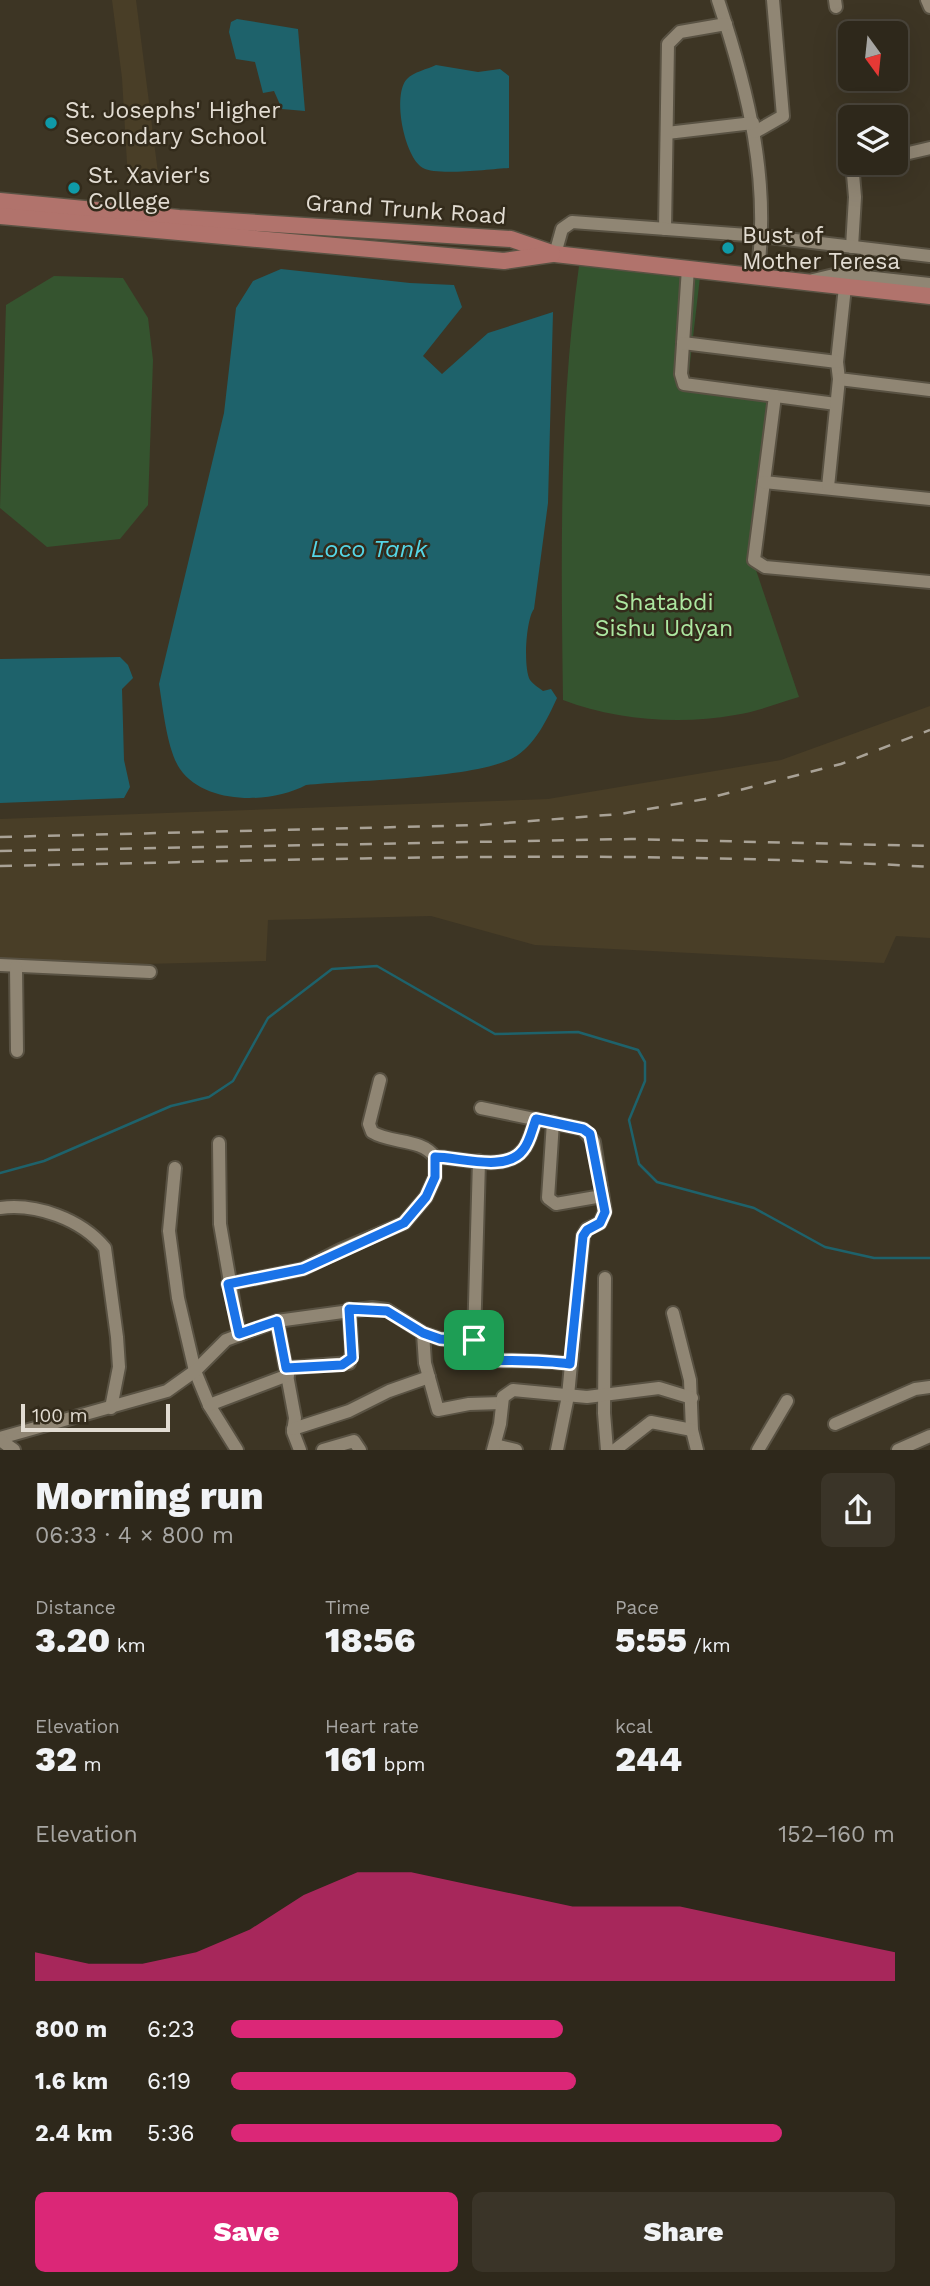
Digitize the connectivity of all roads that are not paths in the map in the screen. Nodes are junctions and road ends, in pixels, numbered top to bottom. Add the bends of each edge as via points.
1 (718, 0) edge
2 (773, 0) edge
3 (927, 0) edge
4 (930, 6) edge
5 (726, 24) junction
6 (754, 128) junction
7 (667, 133) junction
8 (930, 148) edge
9 (908, 153) edge
10 (854, 175) edge
11 (0, 201) edge
12 (0, 216) edge
13 (665, 229) junction
14 (761, 236) junction
15 (852, 247) junction
16 (868, 249) junction
17 (555, 254) junction
18 (930, 256) edge
19 (688, 268) junction
20 (757, 277) junction
21 (864, 279) junction
22 (802, 282) junction
23 (930, 284) edge
24 (845, 287) junction
25 (930, 296) edge
26 (683, 343) junction
27 (837, 362) junction
28 (839, 379) junction
29 (930, 390) edge
30 (775, 396) junction
31 (836, 404) junction
32 (764, 482) junction
33 (828, 487) junction
34 (930, 499) edge
35 (930, 582) edge
36 (0, 965) edge
37 (16, 967) junction
38 (150, 972) dead end
39 (17, 1051) dead end
40 (380, 1080) dead end
41 (481, 1108) dead end
42 (536, 1119) junction
43 (553, 1122) junction
44 (219, 1143) dead end
45 (435, 1157) junction
46 (479, 1161) junction
47 (175, 1168) dead end
48 (602, 1196) junction
49 (0, 1208) edge
50 (606, 1278) dead end
51 (228, 1284) junction
52 (349, 1309) junction
53 (673, 1312) dead end
54 (277, 1321) junction
55 (423, 1333) junction
56 (239, 1334) junction
57 (474, 1340) junction
58 (570, 1364) junction
59 (195, 1371) junction
60 (287, 1371) junction
61 (429, 1377) junction
62 (930, 1387) edge
63 (568, 1395) junction
64 (604, 1396) junction
65 (692, 1398) junction
66 (787, 1401) dead end
67 (502, 1403) junction
68 (209, 1405) junction
69 (111, 1408) junction
70 (835, 1424) dead end
71 (293, 1429) junction
72 (692, 1430) junction
73 (930, 1436) edge
74 (0, 1439) edge
75 (494, 1447) edge
76 (899, 1449) edge
77 (14, 1450) edge
78 (237, 1450) edge
79 (300, 1450) edge
80 (323, 1450) edge
81 (360, 1450) edge
82 (516, 1450) edge
83 (557, 1450) edge
84 (607, 1450) edge
85 (615, 1450) edge
86 (697, 1450) edge
87 (758, 1450) edge

1 - 5 street
2 - 6 street via 783,116
3 - 4 street
5 - 6 street
5 - 7 street via 680,32 668,44
6 - 7 street
6 - 14 street
7 - 13 street
8 - 9 street
10 - 15 street
11 - 17 main road, Grand Trunk Road via 179,218 511,239
12 - 17 main road via 504,261
13 - 14 street
13 - 17 street via 572,222 562,229
14 - 15 street
14 - 20 street
15 - 16 street
16 - 18 street
16 - 21 street
17 - 19 main road, Grand Trunk Road
19 - 20 main road, Grand Trunk Road
19 - 26 street
20 - 22 main road, Grand Trunk Road
21 - 22 street via 838,274
21 - 23 street
22 - 24 main road, Grand Trunk Road
24 - 25 main road, Grand Trunk Road
24 - 27 street
26 - 27 street
26 - 30 street via 684,384
27 - 28 street
28 - 29 street
28 - 31 street
30 - 31 street
30 - 32 street
31 - 33 street
32 - 33 street
32 - 35 street via 754,554 759,565
33 - 34 street
36 - 37 street
37 - 38 street
37 - 39 street
40 - 45 street via 369,1124 372,1132 422,1146
41 - 42 street
42 - 43 street
42 - 46 street via 521,1153 500,1161
43 - 48 street via 590,1134
43 - 48 street via 548,1198 556,1204
44 - 51 street via 220,1224
45 - 46 street
45 - 51 street via 435,1177 426,1197 404,1223 303,1269
46 - 57 street
47 - 59 street via 169,1231 172,1263
48 - 58 street via 604,1218 583,1236
49 - 69 street via 25,1206 58,1216 105,1248 118,1347
50 - 64 street
51 - 56 street
52 - 54 street
52 - 55 street via 387,1311
52 - 60 street via 349,1363
53 - 65 street
54 - 56 street
54 - 60 street
55 - 57 street via 440,1339
55 - 61 street
56 - 59 street via 226,1340
57 - 58 street via 488,1360
58 - 63 street
59 - 68 street
59 - 69 street via 167,1391
60 - 68 street
60 - 71 street
61 - 67 street via 438,1410
61 - 71 street
62 - 70 street via 915,1389
63 - 64 street
63 - 67 street via 513,1390 506,1392
63 - 83 street
64 - 65 street via 659,1388
64 - 84 street
65 - 72 street
66 - 87 street
67 - 75 street
68 - 78 street
69 - 74 street
71 - 79 street
72 - 85 street via 651,1422
72 - 86 street
73 - 76 street
74 - 77 street
75 - 82 street
80 - 81 street via 354,1441

